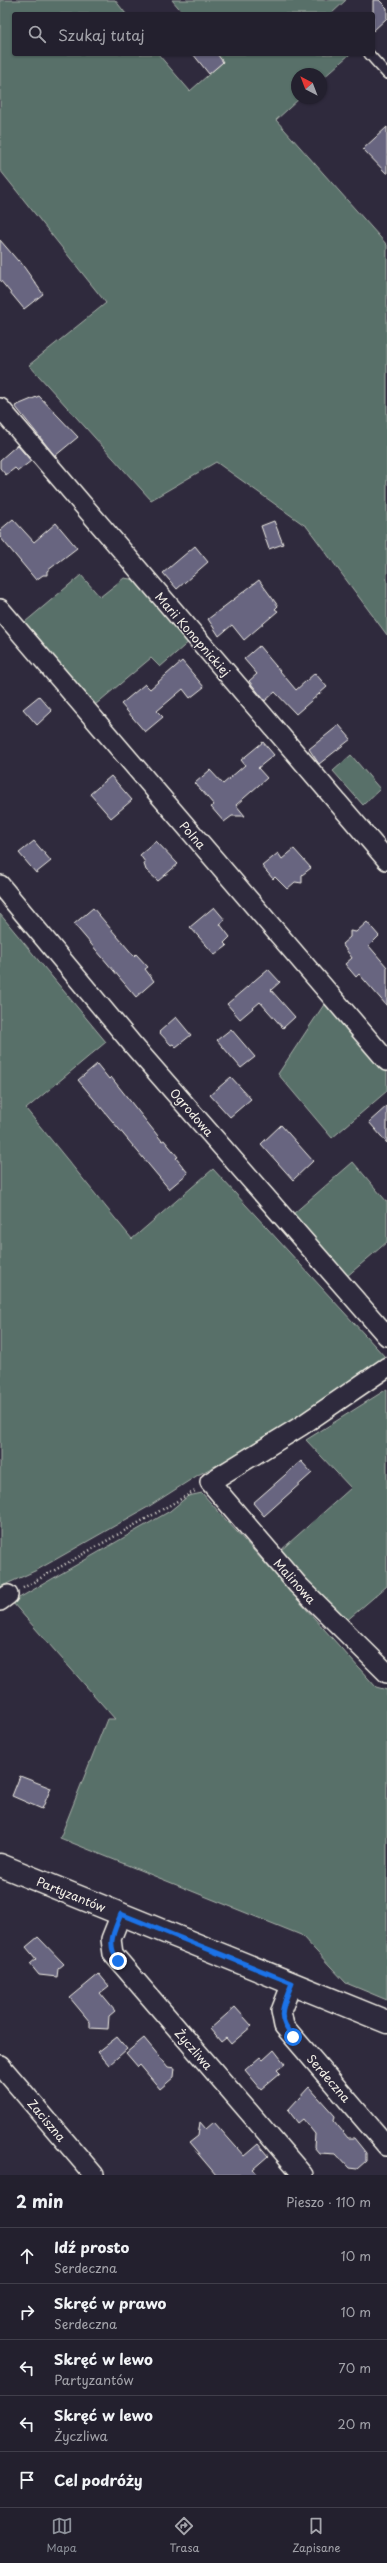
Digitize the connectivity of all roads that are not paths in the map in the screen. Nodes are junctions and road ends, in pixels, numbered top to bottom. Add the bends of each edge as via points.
1 (370, 56) edge
2 (387, 74) edge
3 (0, 408) edge
4 (0, 609) edge
5 (387, 860) edge
6 (0, 885) edge
7 (387, 1062) edge
8 (387, 1336) edge
9 (387, 1367) edge
10 (387, 1673) edge
11 (0, 1865) edge
12 (121, 1914) junction
13 (292, 1983) junction
14 (387, 2022) edge
15 (0, 2065) edge
16 (387, 2146) edge
17 (94, 2175) edge
18 (302, 2175) edge

1 - 2 lane
3 - 5 street, Marii Konopnickiej
4 - 7 street, Polna
6 - 8 street, Ogrodowa via 134,1046
9 - 10 street, Malinowa via 301,1426 210,1482 298,1586
11 - 12 street, Partyzantów
12 - 13 street, Partyzantów
12 - 18 street, Życzliwa via 111,1939 115,1957
13 - 14 street, Partyzantów
13 - 16 street, Serdeczna via 282,2012 284,2026
15 - 17 street, Zaciszna

